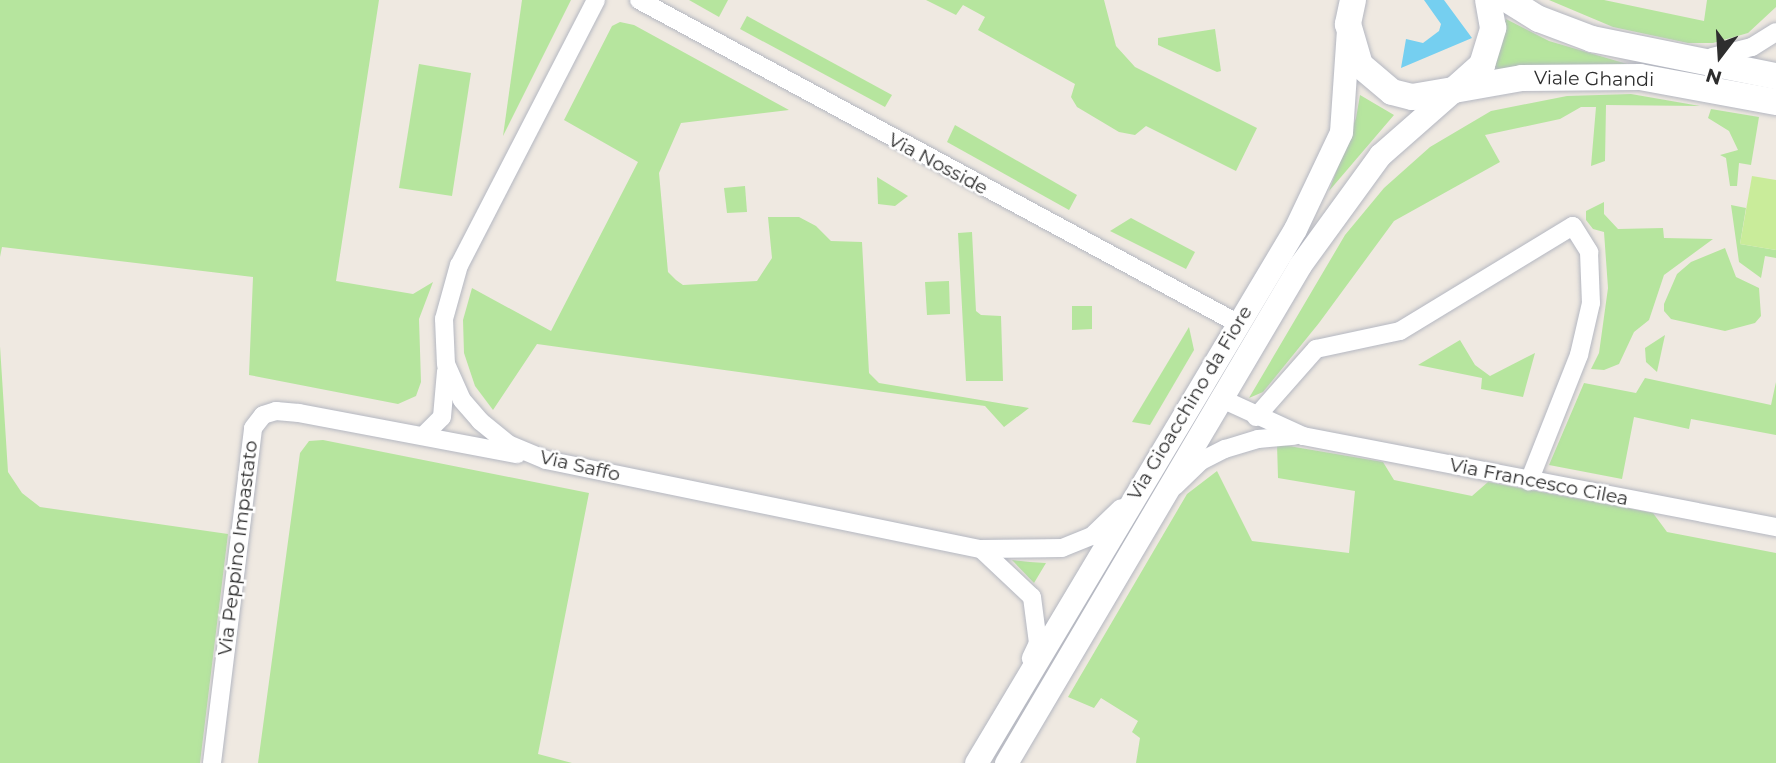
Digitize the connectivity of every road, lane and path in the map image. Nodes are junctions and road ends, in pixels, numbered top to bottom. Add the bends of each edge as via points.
1 (596, 0) edge
2 (639, 0) edge
3 (1488, 0) edge
4 (1508, 0) edge
5 (1351, 12) edge
6 (1776, 32) edge
7 (1682, 59) junction
8 (1776, 76) edge
9 (1454, 90) junction
10 (1776, 102) edge
11 (1239, 324) junction
12 (446, 364) junction
13 (1222, 399) junction
14 (1256, 417) junction
15 (424, 435) junction
16 (1303, 436) junction
17 (546, 460) junction
18 (1144, 478) junction
19 (1529, 481) junction
20 (1170, 490) junction
21 (1776, 527) edge
22 (981, 549) junction
23 (1020, 686) junction
24 (212, 763) edge
25 (975, 763) edge
26 (1006, 763) edge

1 - 12 street, Via Saffo via 459,265 444,319
2 - 11 street, Via Nosside
3 - 9 main road via 1493,28 1490,47 1476,72
4 - 7 main road, Viale Ghandi via 1539,19 1592,39
5 - 9 main road, Viale Ghandi via 1360,65 1392,92 1412,97
5 - 11 street, Via Gioacchino da Fiore via 1341,132 1295,229
6 - 7 street via 1729,55
7 - 8 main road, Viale Ghandi
9 - 10 main road, Viale Ghandi via 1522,78 1640,77
9 - 13 street, Via Gioacchino da Fiore via 1380,155 1300,265
11 - 18 street, Via Gioacchino da Fiore
12 - 15 street via 446,406 436,427
12 - 17 street, Via Saffo via 462,400 480,421 508,444
13 - 14 street
13 - 20 street, Via Gioacchino da Fiore
14 - 16 street
14 - 19 street via 1316,349 1400,331 1573,226 1589,252 1591,303 1579,355
15 - 17 street, Via Peppino Impastato
15 - 24 street, Via Peppino Impastato via 276,411 263,415 253,428
16 - 19 street, Via Francesco Cilea
16 - 20 street via 1258,439 1226,449 1201,461
17 - 22 street, Via Saffo
18 - 22 street, Via Saffo via 1111,521 1092,536 1062,548
18 - 23 street, Via Gioacchino da Fiore
19 - 21 street, Via Francesco Cilea
20 - 26 street, Via Gioacchino da Fiore
22 - 23 street via 1032,597 1038,643
23 - 25 street, Via Gioacchino da Fiore

